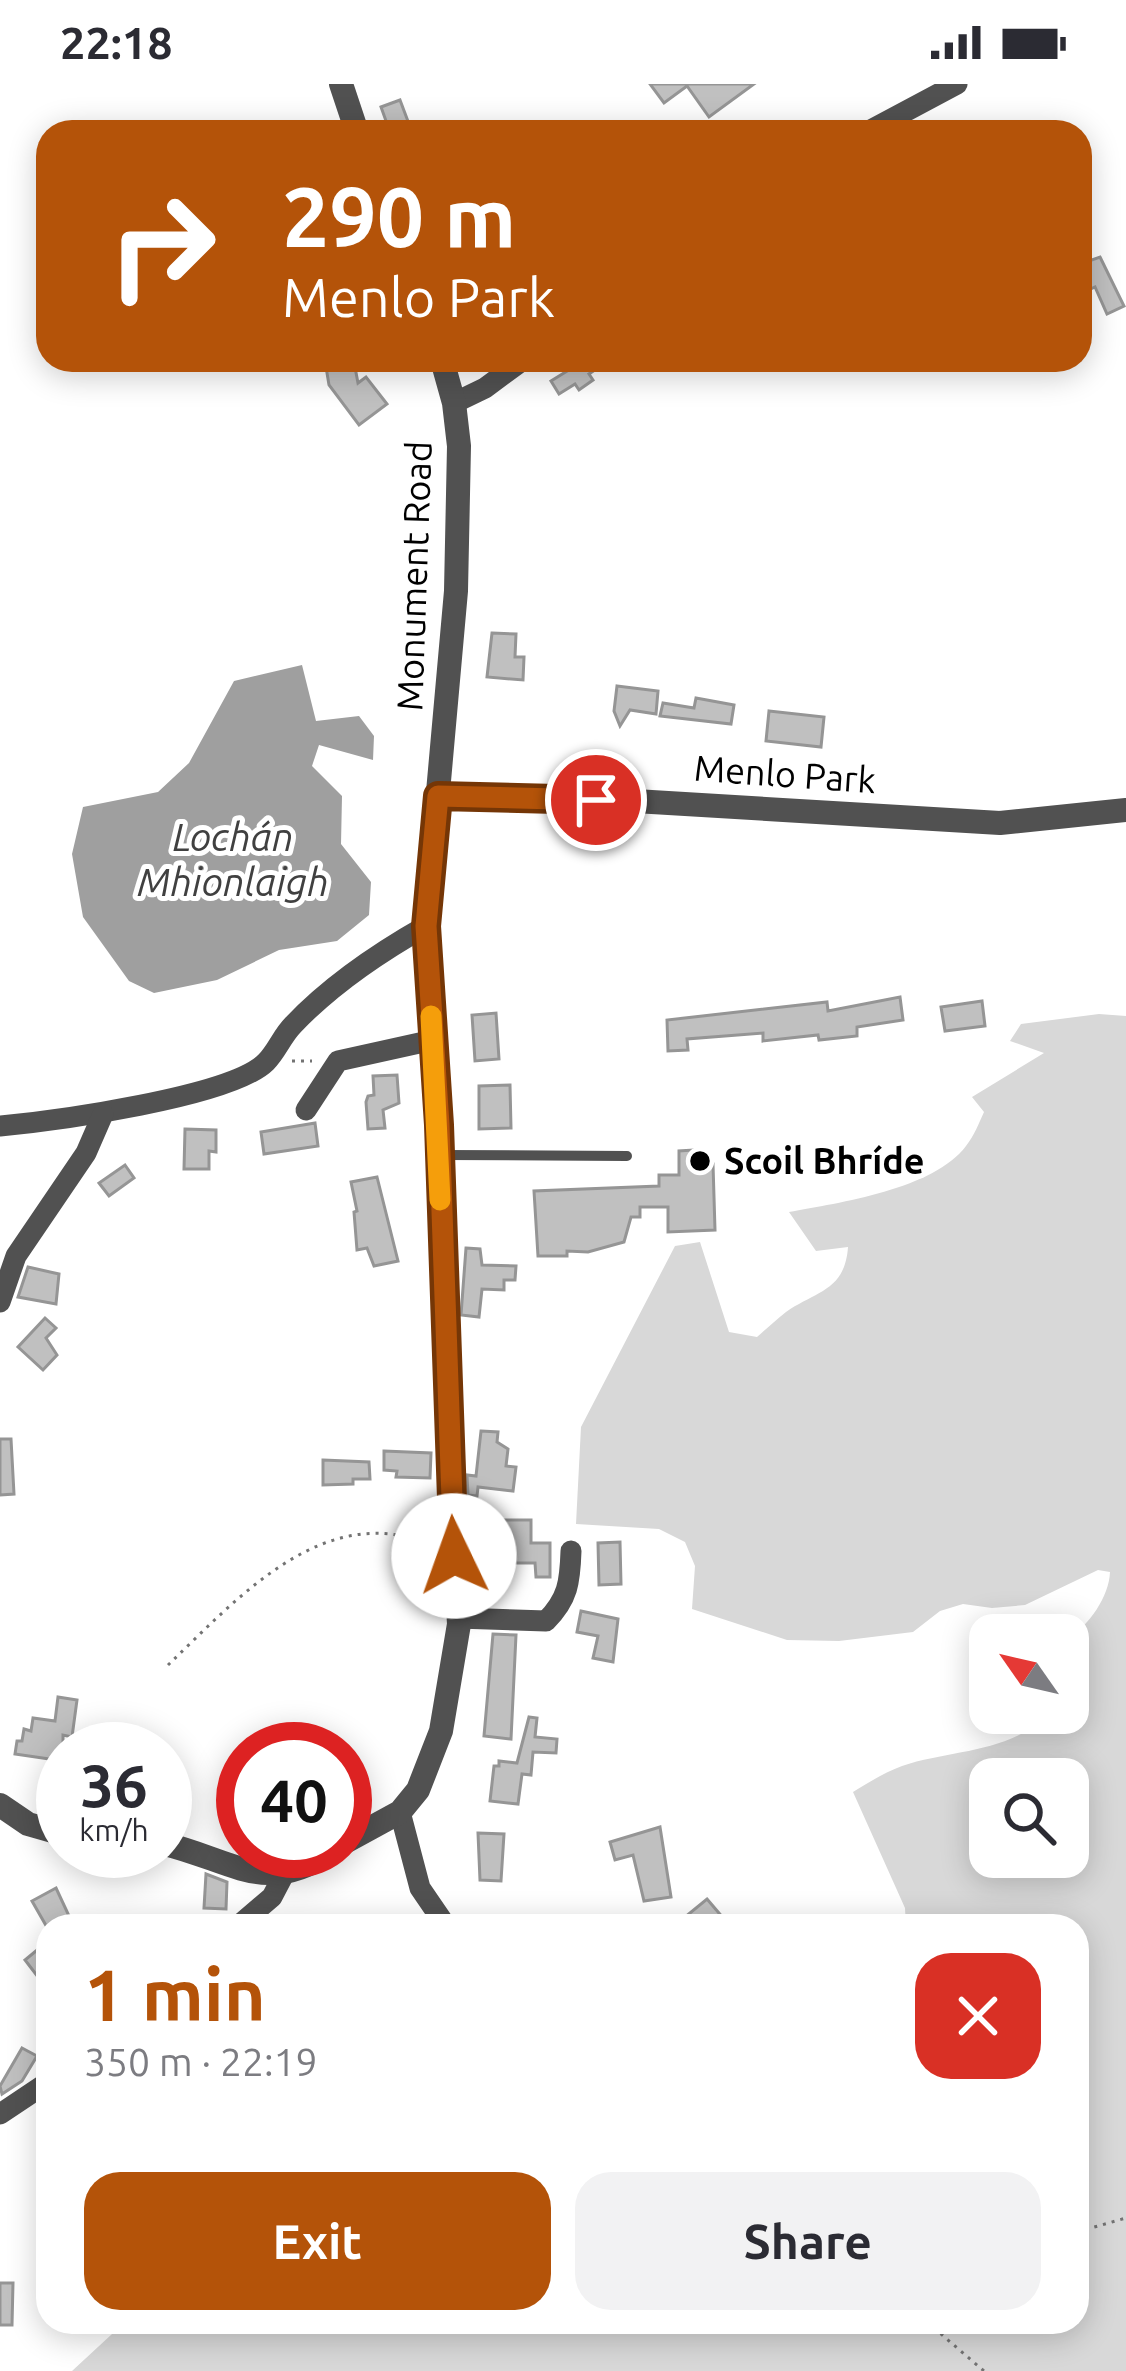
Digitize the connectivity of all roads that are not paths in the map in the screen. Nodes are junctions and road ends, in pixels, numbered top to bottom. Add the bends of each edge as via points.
1 (340, 84) edge
2 (957, 84) edge
3 (353, 120) edge
4 (890, 120) edge
5 (445, 372) edge
6 (507, 372) edge
7 (454, 403) junction
8 (438, 796) junction
9 (1126, 810) edge
10 (426, 926) junction
11 (433, 1040) junction
12 (306, 1110) dead end
13 (103, 1114) junction
14 (0, 1126) edge
15 (439, 1155) junction
16 (626, 1156) dead end
17 (0, 1302) edge
18 (571, 1551) dead end
19 (458, 1618) junction
20 (0, 1805) edge
21 (400, 1812) junction
22 (36, 1826) edge
23 (372, 1827) edge
24 (282, 1878) edge
25 (420, 1888) junction
26 (252, 1914) edge
27 (426, 1914) edge
28 (438, 1914) edge
29 (36, 2090) edge
30 (0, 2114) edge

1 - 3 street
2 - 4 street
5 - 7 street, Monument Road
6 - 7 street
7 - 8 street, Monument Road via 456,591
8 - 9 street, Menlo Park via 1000,823
8 - 10 street, Monument Road
10 - 11 street, Monument Road
10 - 13 street via 323,997 242,1078
11 - 12 street via 338,1060
11 - 15 street, Monument Road
13 - 14 street
13 - 17 street via 16,1256
15 - 16 lane
15 - 19 street, Monument Road
18 - 19 street via 570,1586 546,1621
19 - 21 street, Monument Road via 441,1731 418,1790
20 - 22 street
21 - 23 street
21 - 25 street
24 - 26 street
25 - 27 street
25 - 28 street
29 - 30 street

